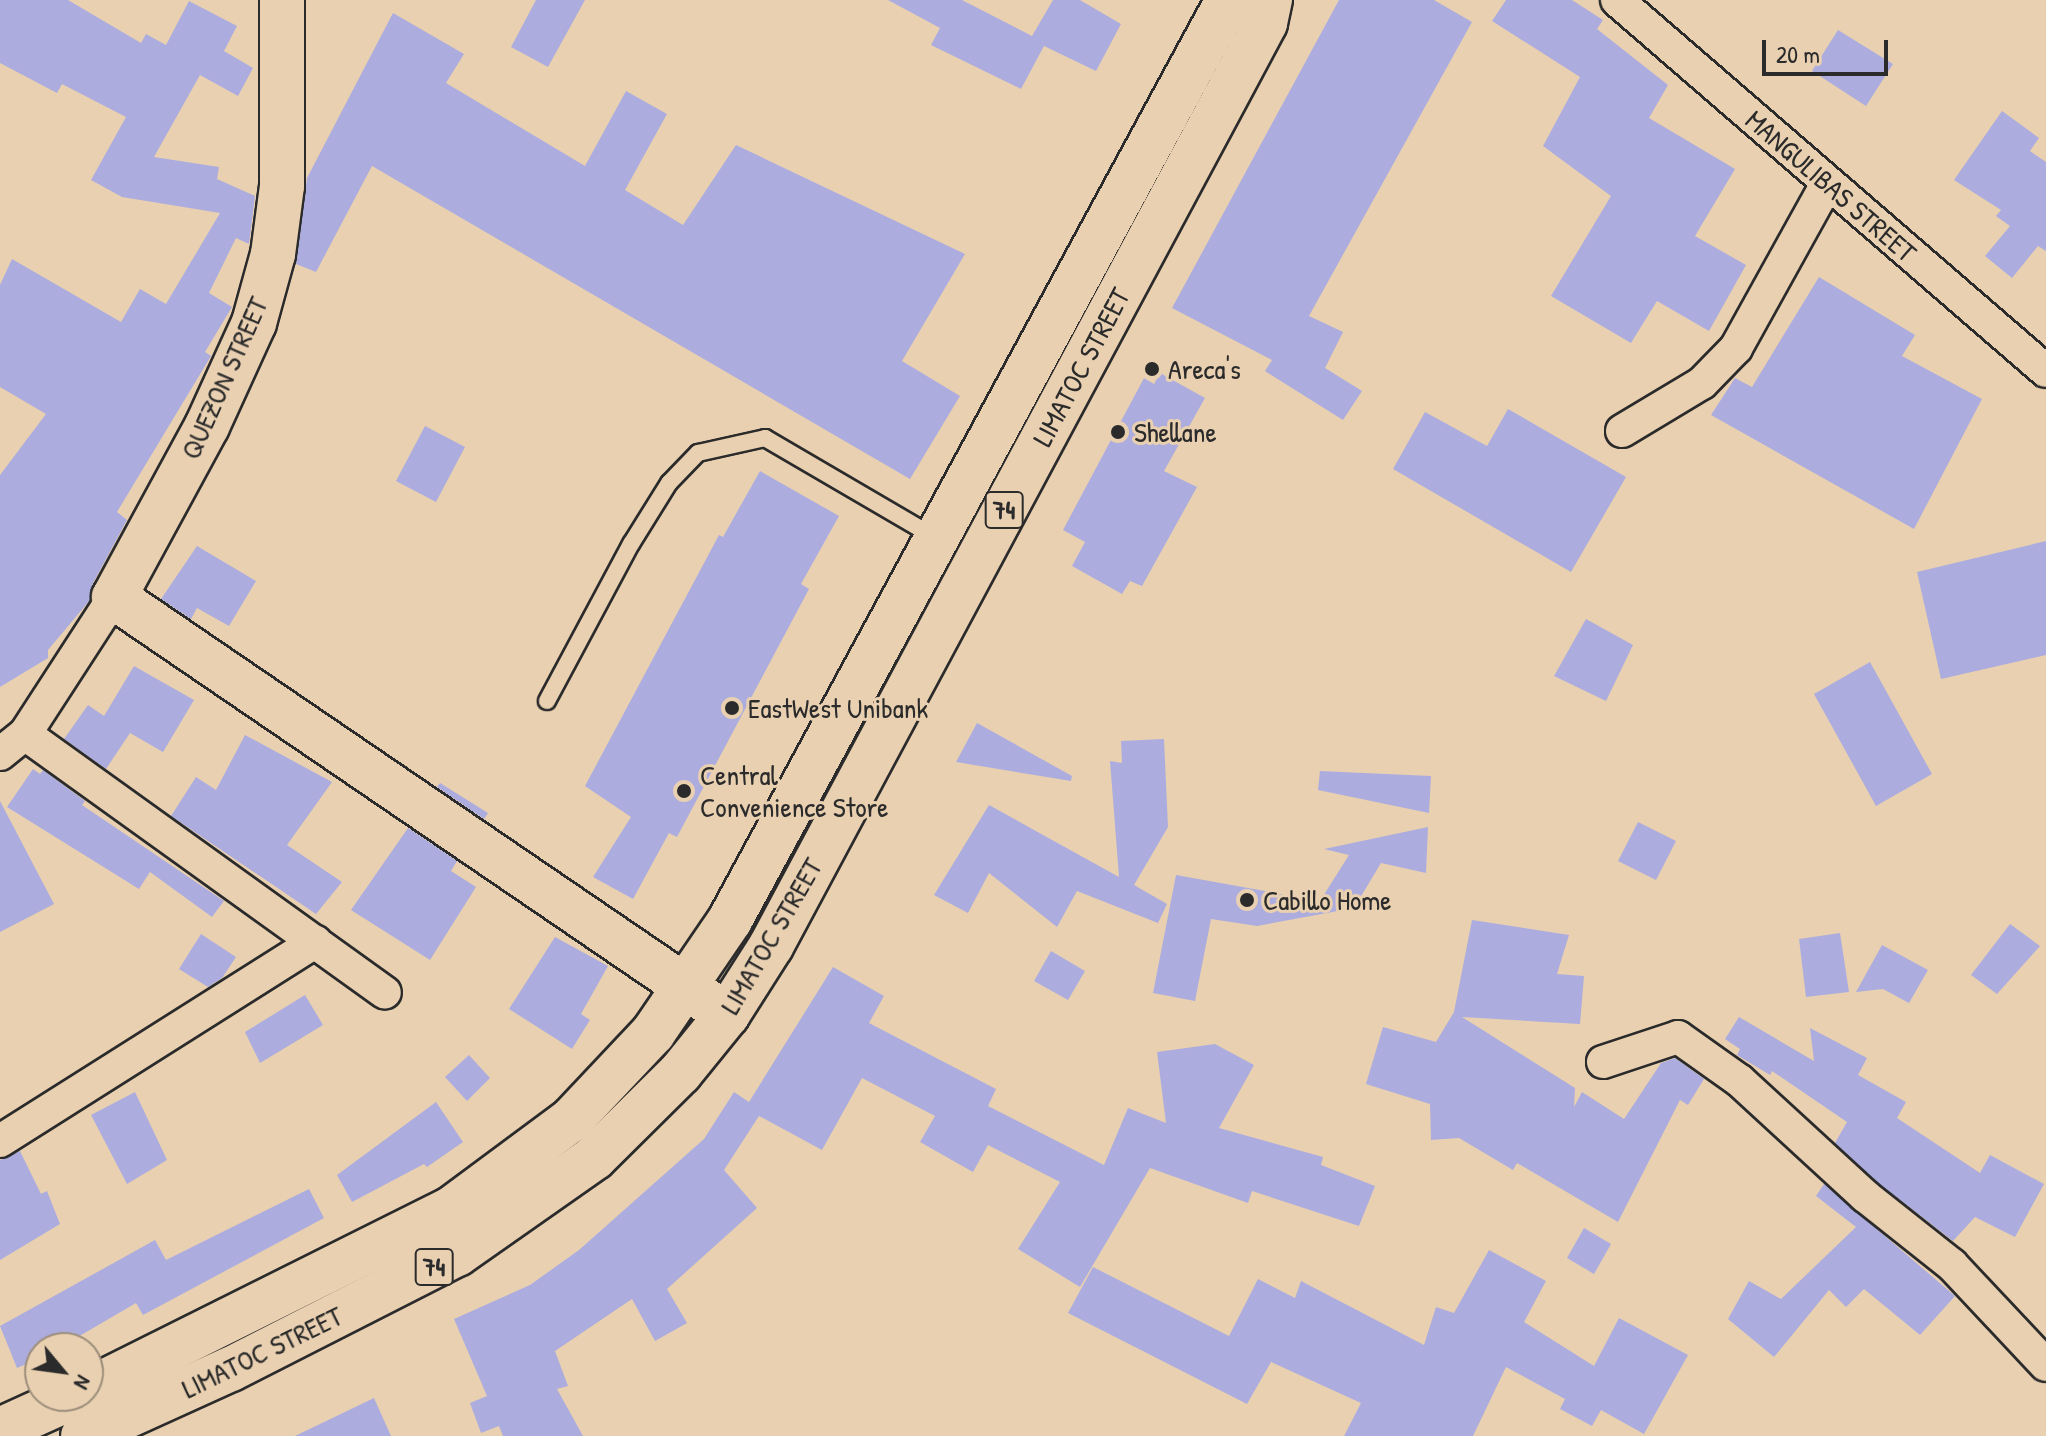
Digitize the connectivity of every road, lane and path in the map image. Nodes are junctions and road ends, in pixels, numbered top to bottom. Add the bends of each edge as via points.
1 (282, 0) edge
2 (1228, 0) edge
3 (1270, 0) edge
4 (1617, 0) edge
5 (1827, 184) junction
6 (2046, 371) edge
7 (1622, 431) dead end
8 (941, 530) junction
9 (986, 543) junction
10 (114, 597) junction
11 (547, 701) dead end
12 (25, 734) junction
13 (0, 754) edge
14 (315, 942) junction
15 (687, 988) junction
16 (385, 993) dead end
17 (727, 1015) junction
18 (1603, 1062) dead end
19 (0, 1141) edge
20 (2046, 1365) edge
21 (104, 1382) edge
22 (40, 1412) edge
23 (0, 1430) edge
24 (83, 1436) edge

1 - 10 main road, QUEZON STREET via 282,186 254,323 207,426
2 - 8 main road, LIMATOC STREET / 74
3 - 9 main road, LIMATOC STREET / 74 via 1265,23
4 - 5 street, MANGULIBAS STREET
5 - 6 street, MANGULIBAS STREET
5 - 7 street via 1736,348 1702,383
8 - 9 main road
8 - 11 lane via 765,438 698,453 669,483 631,544
8 - 15 main road, LIMATOC STREET / 74 via 730,920
9 - 17 main road, LIMATOC STREET / 74 via 771,946
10 - 12 street
10 - 15 main road
12 - 13 street
12 - 14 street
14 - 16 street
14 - 19 street
15 - 17 main road
15 - 21 main road, LIMATOC STREET / 74 via 571,1120 451,1209
17 - 24 main road, LIMATOC STREET / 74 via 637,1118 505,1224 402,1284
18 - 20 street via 1678,1037 1740,1081 1865,1196 1952,1265
22 - 23 main road

